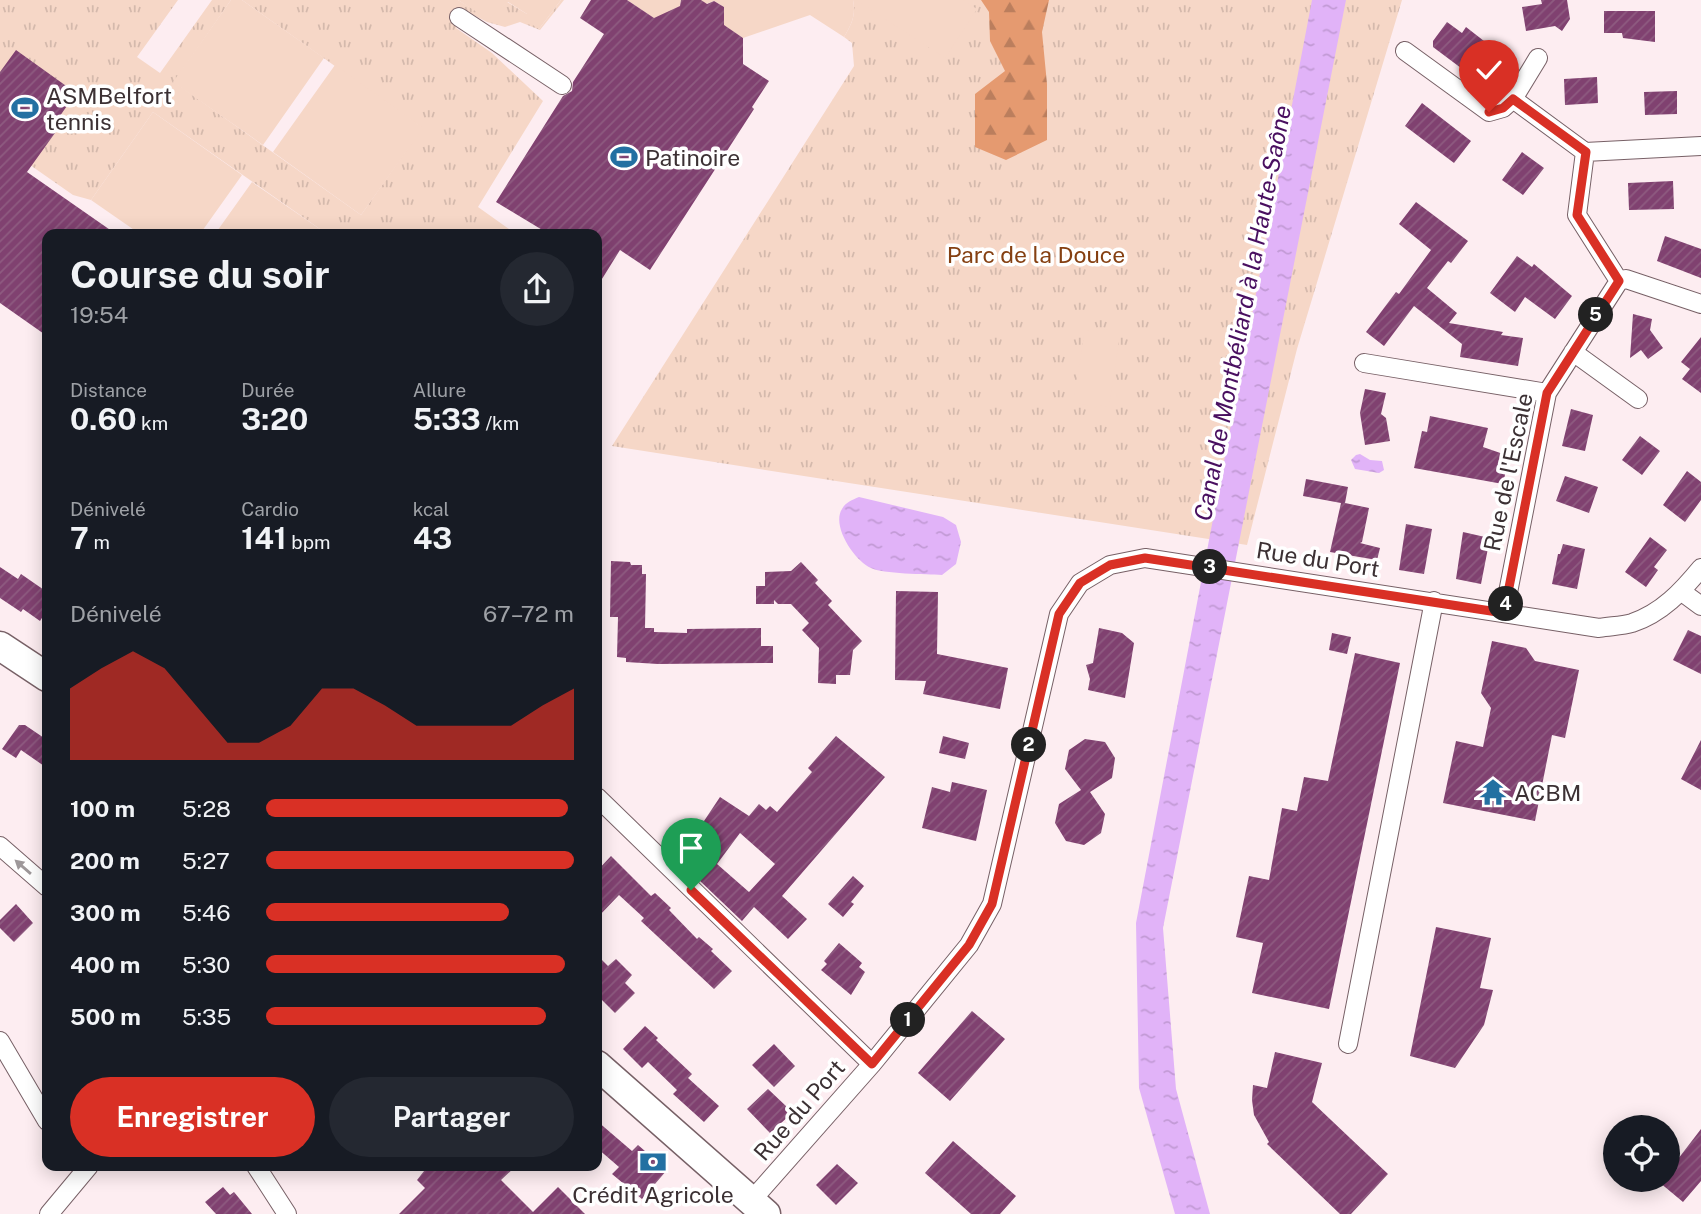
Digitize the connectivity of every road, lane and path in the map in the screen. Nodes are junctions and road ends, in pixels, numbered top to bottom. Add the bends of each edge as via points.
1 (459, 18) dead end
2 (1405, 51) dead end
3 (1538, 58) dead end
4 (562, 85) dead end
5 (1513, 99) junction
6 (1701, 146) edge
7 (1586, 152) junction
8 (1619, 281) junction
9 (1701, 304) edge
10 (1573, 352) junction
11 (1364, 363) dead end
12 (1547, 393) junction
13 (1637, 400) dead end
14 (1701, 568) edge
15 (1682, 592) junction
16 (1434, 601) junction
17 (1701, 606) edge
18 (1504, 613) junction
19 (0, 646) edge
20 (42, 674) edge
21 (602, 802) edge
22 (0, 846) edge
23 (42, 883) edge
24 (0, 1041) edge
25 (1348, 1044) dead end
26 (872, 1064) junction
27 (602, 1069) edge
28 (42, 1112) edge
29 (80, 1171) edge
30 (259, 1171) edge
31 (758, 1208) edge
32 (49, 1214) edge
33 (287, 1214) edge

1 - 4 street
2 - 5 street via 1489,112
3 - 5 street
5 - 7 street
6 - 7 street
7 - 8 street via 1577,215
8 - 9 street via 1626,279
8 - 10 street, Rue de l'Escale
10 - 12 street, Rue de l'Escale
10 - 13 street
11 - 12 street
12 - 18 street, Rue de l'Escale
14 - 15 street, Rue du Port
15 - 17 street
15 - 18 street, Rue du Port via 1632,623 1599,628
16 - 18 street, Rue du Port
16 - 25 street
16 - 26 street, Rue du Port via 1145,558 1110,565 1080,583 1059,614 992,904 969,945
19 - 20 main road
21 - 26 street
23 -> 22 street
24 - 28 street
26 - 31 street, Rue du Port
27 - 31 main road
29 - 32 street
30 - 33 street

